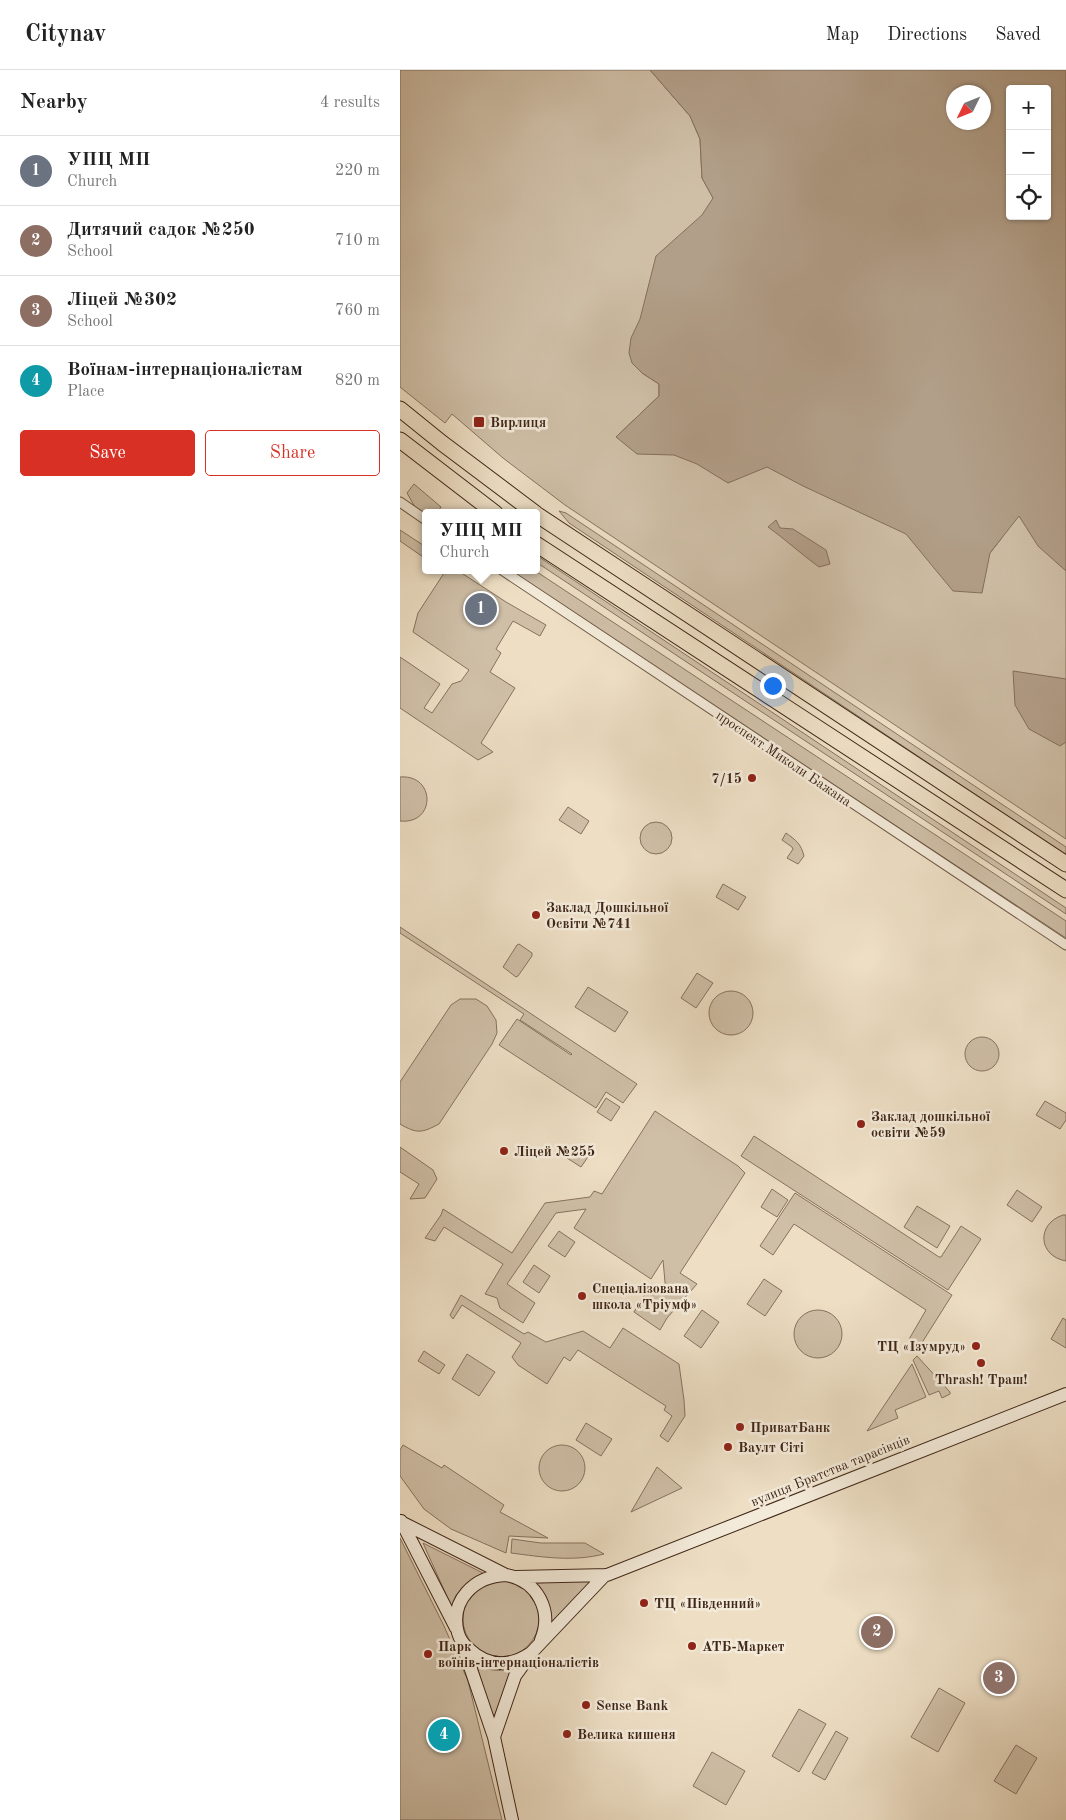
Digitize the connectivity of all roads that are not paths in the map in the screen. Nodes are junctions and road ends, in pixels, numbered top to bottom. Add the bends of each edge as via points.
1 (400, 409) edge
2 (400, 440) edge
3 (400, 502) edge
4 (490, 509) edge
5 (531, 509) edge
6 (540, 516) edge
7 (422, 517) edge
8 (540, 547) edge
9 (508, 574) edge
10 (1066, 864) edge
11 (1066, 890) edge
12 (1066, 945) edge
13 (1066, 1394) edge
14 (401, 1521) edge
15 (605, 1575) junction
16 (511, 1576) junction
17 (460, 1637) junction
18 (535, 1648) junction
19 (494, 1736) junction
20 (512, 1820) edge

1 - 5 highway
2 - 4 highway
3 - 7 street
6 - 10 highway
8 - 11 highway
9 - 12 street, проспект Миколи Бажана
13 - 15 street, вулиця Братства тарасівців
14 - 16 street
14 - 17 street
15 - 16 street, вулиця Братства тарасівців
15 - 18 street, вулиця Братства тарасівців
16 - 17 street via 484,1579 466,1593 458,1614
16 - 18 street via 530,1585 544,1606 545,1625
17 - 18 street via 476,1655 498,1664 515,1661
17 - 19 street
18 - 19 street via 516,1676
19 - 20 street

